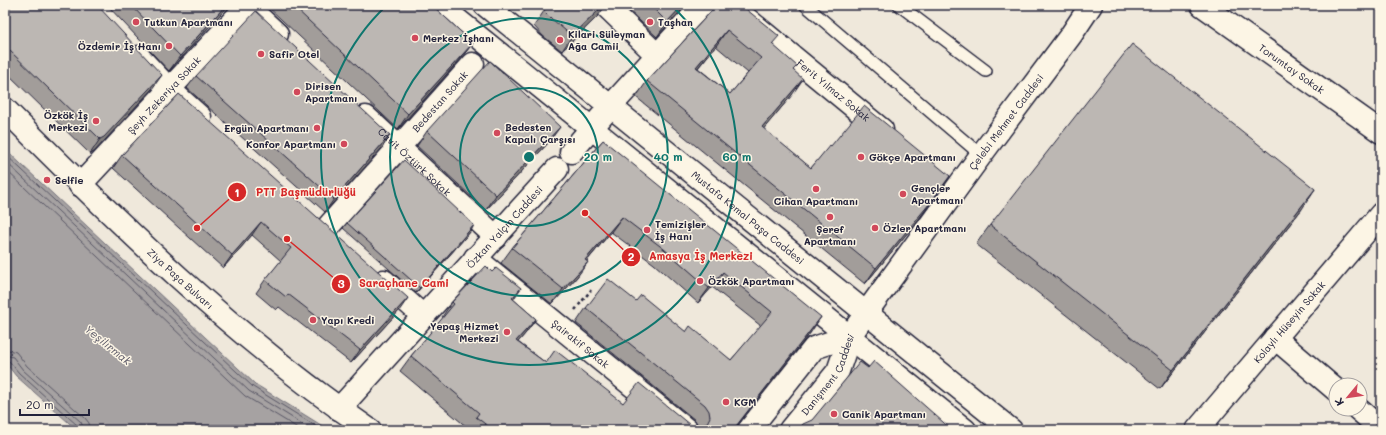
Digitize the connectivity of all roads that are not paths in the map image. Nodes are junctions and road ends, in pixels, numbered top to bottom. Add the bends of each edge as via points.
1 (247, 5) edge
2 (439, 5) edge
3 (485, 5) edge
4 (605, 5) edge
5 (703, 5) edge
6 (730, 5) edge
7 (804, 5) edge
8 (899, 5) edge
9 (1091, 5) edge
10 (1202, 5) edge
11 (127, 44) edge
12 (294, 50) edge
13 (656, 55) junction
14 (473, 64) dead end
15 (986, 71) dead end
16 (169, 89) junction
17 (352, 104) edge
18 (610, 106) junction
19 (5, 109) edge
20 (592, 129) junction
21 (215, 130) edge
22 (1381, 132) edge
23 (901, 145) edge
24 (399, 147) junction
25 (571, 152) dead end
26 (981, 155) junction
27 (557, 169) dead end
28 (80, 185) junction
29 (308, 214) edge
30 (1381, 214) edge
31 (326, 229) junction
32 (496, 236) junction
33 (343, 245) edge
34 (475, 258) junction
35 (372, 270) edge
36 (866, 312) junction
37 (423, 316) junction
38 (850, 336) junction
39 (1275, 338) junction
40 (1328, 383) edge
41 (340, 409) junction
42 (1367, 417) edge
43 (1381, 429) edge
44 (370, 430) edge
45 (686, 430) edge
46 (749, 430) edge
47 (790, 430) edge
48 (965, 430) edge
49 (1011, 430) edge
50 (1197, 430) edge

1 - 12 street
1 - 16 street, Şeyh Zekeriya Sokak
2 - 20 street
3 - 18 street, Mustafa Kemal Paşa Caddesi
4 - 13 street
5 - 13 street
6 - 23 street, Ferit Yılmaz Sokak
7 - 26 lane
8 - 15 lane
9 - 26 street, Çelebi Mehmet Caddesi
10 - 22 street, Torumtay Sokak
11 - 16 street
13 - 18 street
14 - 24 street, Bedestan Sokak
16 - 21 street
16 - 28 street, Şeyh Zekeriya Sokak
17 - 24 street, Cavit Öztürk Sokak
18 - 20 street
18 - 36 street, Mustafa Kemal Paşa Caddesi
19 - 28 street, Ziya Paşa Bulvarı
20 - 25 street
20 - 38 street
24 - 31 street, Bedestan Sokak
24 - 32 street, Cavit Öztürk Sokak
26 - 36 street, Çelebi Mehmet Caddesi via 949,185
27 - 32 street, Özkan Yalçın Caddesi
28 - 41 street, Ziya Paşa Bulvarı via 226,319
29 - 31 street
30 - 39 street, Kolaylı Hüseyin Sokak
31 - 33 street
32 - 34 street, Özkan Yalçın Caddesi
34 - 37 street, Özkan Yalçın Caddesi
34 - 45 street, Şairakif Sokak
35 - 37 street
36 - 38 street, Çelebi Mehmet Caddesi
36 - 49 street, Mustafa Kemal Paşa Caddesi
37 - 41 street, Özkan Yalçın Caddesi
38 - 46 street, Danişment Caddesi via 814,348
38 - 47 street, Danişment Caddesi via 838,371
38 - 48 street
39 - 40 street
39 - 50 street, Kolaylı Hüseyin Sokak
41 - 44 street, Ziya Paşa Bulvarı
42 - 43 street

